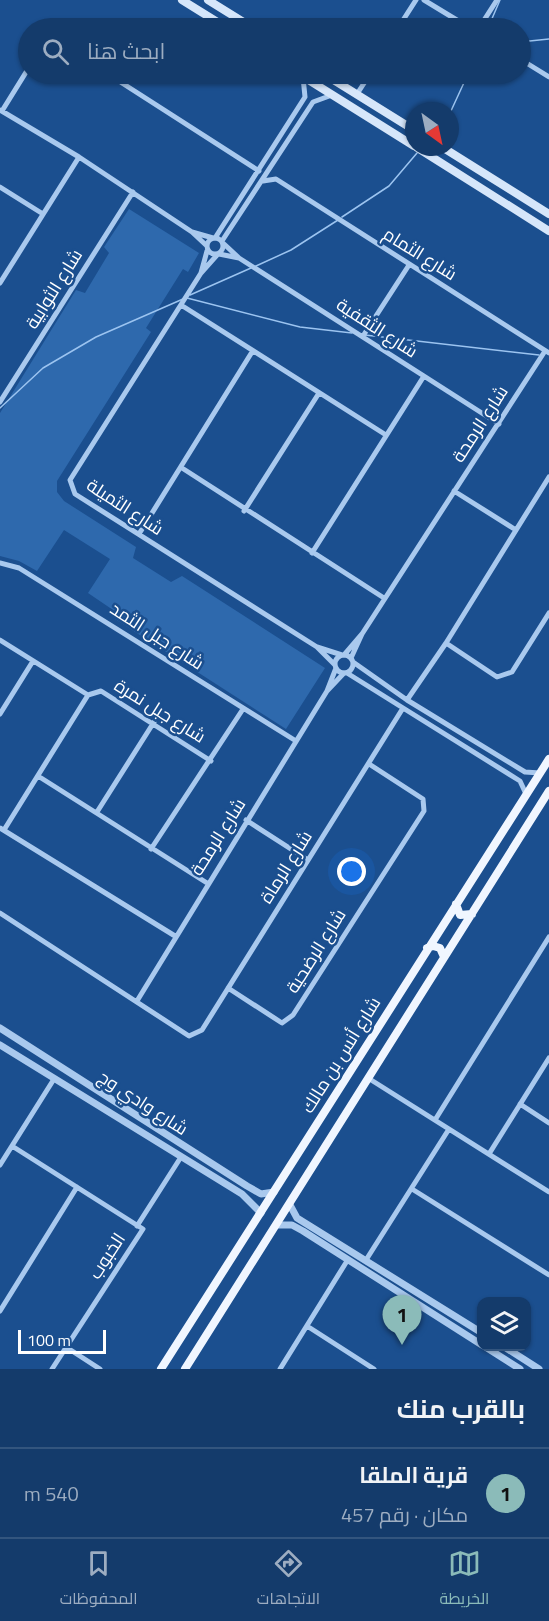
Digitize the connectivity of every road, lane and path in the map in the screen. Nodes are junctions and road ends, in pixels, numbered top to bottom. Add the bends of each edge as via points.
1 (182, 0) edge
2 (208, 0) edge
3 (416, 0) edge
4 (424, 0) edge
5 (497, 0) edge
6 (211, 18) edge
7 (237, 18) edge
8 (404, 18) edge
9 (454, 18) edge
10 (485, 18) edge
11 (531, 66) edge
12 (549, 77) edge
13 (18, 84) edge
14 (124, 84) edge
15 (303, 84) edge
16 (316, 84) edge
17 (340, 84) edge
18 (364, 84) edge
19 (357, 94) junction
20 (334, 95) junction
21 (1, 110) edge
22 (405, 124) edge
23 (405, 140) edge
24 (431, 156) edge
25 (456, 156) edge
26 (79, 157) junction
27 (273, 165) junction
28 (260, 171) junction
29 (276, 179) junction
30 (263, 181) junction
31 (0, 187) edge
32 (133, 192) junction
33 (43, 214) junction
34 (549, 214) edge
35 (549, 231) edge
36 (192, 232) junction
37 (214, 238) junction
38 (223, 242) junction
39 (207, 248) junction
40 (218, 254) junction
41 (239, 258) junction
42 (409, 265) junction
43 (201, 273) junction
44 (0, 283) edge
45 (181, 305) junction
46 (363, 336) junction
47 (252, 352) junction
48 (547, 352) edge
49 (424, 376) junction
50 (319, 393) junction
51 (0, 402) edge
52 (499, 424) junction
53 (386, 435) junction
54 (182, 468) junction
55 (549, 477) edge
56 (454, 491) junction
57 (244, 511) junction
58 (516, 530) junction
59 (138, 534) junction
60 (312, 553) junction
61 (0, 563) edge
62 (384, 598) junction
63 (549, 613) edge
64 (362, 634) junction
65 (0, 640) edge
66 (446, 643) junction
67 (317, 647) junction
68 (343, 655) junction
69 (352, 660) junction
70 (33, 661) junction
71 (336, 667) junction
72 (345, 673) junction
73 (327, 691) junction
74 (88, 695) junction
75 (407, 700) junction
76 (404, 708) junction
77 (243, 709) junction
78 (0, 714) edge
79 (153, 722) junction
80 (296, 741) junction
81 (549, 759) edge
82 (211, 761) junction
83 (369, 764) junction
84 (540, 773) junction
85 (38, 776) junction
86 (549, 791) edge
87 (526, 794) junction
88 (97, 812) junction
89 (246, 820) junction
90 (2, 829) edge
91 (151, 849) junction
92 (308, 860) junction
93 (207, 883) junction
94 (456, 904) junction
95 (0, 913) edge
96 (472, 914) junction
97 (175, 936) junction
98 (549, 937) edge
99 (427, 948) junction
100 (444, 957) junction
101 (228, 988) junction
102 (137, 1001) junction
103 (0, 1028) edge
104 (0, 1045) edge
105 (549, 1058) edge
106 (368, 1078) junction
107 (54, 1079) junction
108 (520, 1104) junction
109 (435, 1120) junction
110 (549, 1123) edge
111 (449, 1129) junction
112 (12, 1146) junction
113 (489, 1154) junction
114 (181, 1157) junction
115 (0, 1165) edge
116 (247, 1186) junction
117 (77, 1188) junction
118 (412, 1189) junction
119 (274, 1192) junction
120 (549, 1192) edge
121 (242, 1194) junction
122 (290, 1205) junction
123 (261, 1213) junction
124 (277, 1225) junction
125 (137, 1226) junction
126 (311, 1227) junction
127 (307, 1234) junction
128 (366, 1260) junction
129 (347, 1261) junction
130 (381, 1270) junction
131 (549, 1275) edge
132 (376, 1278) junction
133 (0, 1311) edge
134 (307, 1326) junction
135 (477, 1330) edge
136 (477, 1342) edge
137 (66, 1347) junction
138 (490, 1351) edge
139 (510, 1351) edge
140 (509, 1366) edge
141 (52, 1369) edge
142 (100, 1369) edge
143 (161, 1369) edge
144 (185, 1369) edge
145 (280, 1369) edge
146 (374, 1369) edge
147 (520, 1369) edge
148 (539, 1369) edge

1 - 6 main road
2 - 7 main road
3 - 8 street
4 - 9 street
5 - 10 street
11 - 12 street
13 - 21 street
14 - 28 street
15 - 28 street via 305,97
16 - 20 main road
17 - 19 main road
18 - 19 street
19 - 22 main road
20 - 23 main road
20 - 27 street via 313,102
21 - 26 street
24 - 35 main road
25 - 34 main road
26 - 32 street
26 - 33 street
27 - 29 street
27 - 30 street
28 - 37 street
29 - 30 street
29 - 42 street, شارع الثمام
30 - 38 street
31 - 33 street
32 - 36 street
32 - 51 street, شارع الثوابية
33 - 44 street
36 - 37 street
36 - 39 street
37 - 38 street
37 - 39 street
38 - 40 street
38 - 41 street
39 - 40 street
39 - 43 street
40 - 41 street
40 - 43 street
41 - 46 street, شارع الثقفية
42 - 46 street
42 - 48 street, شارع الثمام
43 - 45 street, شارع الثميلة
45 - 47 street
45 - 59 street, شارع الثميلة via 70,480 75,494
46 - 49 street, شارع الثقفية
47 - 50 street
47 - 54 street
48 - 52 street, شارع الرمحة
49 - 52 street, شارع الثقفية
49 - 53 street
50 - 53 street
50 - 57 street
52 - 56 street, شارع الرمحة
53 - 60 street
54 - 57 street
54 - 59 street
55 - 58 street
56 - 58 street
56 - 62 street, شارع الرمحة
57 - 60 street
58 - 66 street
59 - 67 street, شارع الثميلة
60 - 62 street
61 - 77 street, شارع جبل الثمد via 19,568
62 - 64 street, شارع الرمحة
63 - 66 street via 512,672 497,676
64 - 68 street
64 - 69 street
65 - 70 street, شارع جبل نمرة
66 - 75 street
67 - 68 street
67 - 71 street
68 - 69 street
68 - 71 street via 337,658
69 - 72 street via 352,669
69 - 75 street
70 - 74 street, شارع جبل نمرة
70 - 78 street
71 - 72 street
71 - 73 street
72 - 73 street
72 - 76 street
73 - 80 street, شارع الرمحة
74 - 79 street, شارع جبل نمرة via 101,692
74 - 85 street
75 - 84 street via 525,772
76 - 83 street, شارع الرماة
76 - 87 street via 520,781
77 - 80 street, شارع جبل الثمد
77 - 82 street
79 - 82 street, شارع جبل نمرة
79 - 88 street
80 - 89 street, شارع الرمحة
81 - 84 main road, شارع أنس بن مالك
82 - 91 street
83 - 92 street, شارع الرماة
83 - 101 street, شارع الرضحية via 423,799 424,811 293,1015 282,1023
84 - 87 main road, شارع أنس بن مالك
85 - 88 street
85 - 90 street
86 - 96 main road, شارع أنس بن مالك
87 - 94 main road, شارع أنس بن مالك
88 - 91 street
89 - 92 street
89 - 93 street, شارع الرمحة
90 - 97 street
91 - 93 street
92 - 101 street, شارع الرماة
93 - 97 street, شارع الرمحة
94 - 96 main road via 460,915
94 - 99 main road, شارع أنس بن مالك
95 - 102 street
96 - 100 main road, شارع أنس بن مالك
97 - 102 street, شارع الرمحة
98 - 109 street
99 - 100 main road via 440,948
99 - 119 main road, شارع أنس بن مالك
100 - 106 main road, شارع أنس بن مالك
101 - 102 street, شارع الرماة via 202,1030 189,1035
103 - 116 street, شارع وادي وج
104 - 107 street, شارع وادي وج
105 - 108 street
106 - 109 street
106 - 122 main road, شارع أنس بن مالك
107 - 112 street
107 - 114 street, شارع وادي وج
108 - 110 street
108 - 113 street
109 - 111 street
111 - 113 street
111 - 118 street
112 - 115 street
112 - 117 street, الخبوب
113 - 120 street
114 - 121 street, شارع وادي وج
114 - 125 street
116 - 119 street, شارع وادي وج via 261,1194
116 - 121 street
117 - 125 street, الخبوب
117 - 133 street
118 - 128 street
118 - 131 street
119 - 123 main road, شارع أنس بن مالك
121 - 123 street, شارع وادي وج
122 - 124 main road, شارع أنس بن مالك
122 - 126 street via 297,1218
123 - 143 main road, شارع أنس بن مالك
124 - 127 street via 292,1225
124 - 144 main road, شارع أنس بن مالك
125 - 137 street, الخبوب via 142,1229
126 - 127 street via 305,1227
126 - 128 street
127 - 129 street
128 - 130 street
129 - 132 street
129 - 134 street
130 - 132 street
130 - 135 street
132 - 136 street
134 - 145 street
134 - 146 street
137 - 141 street, الخبوب
137 - 142 street
138 - 140 street
139 - 148 street
140 - 147 street

